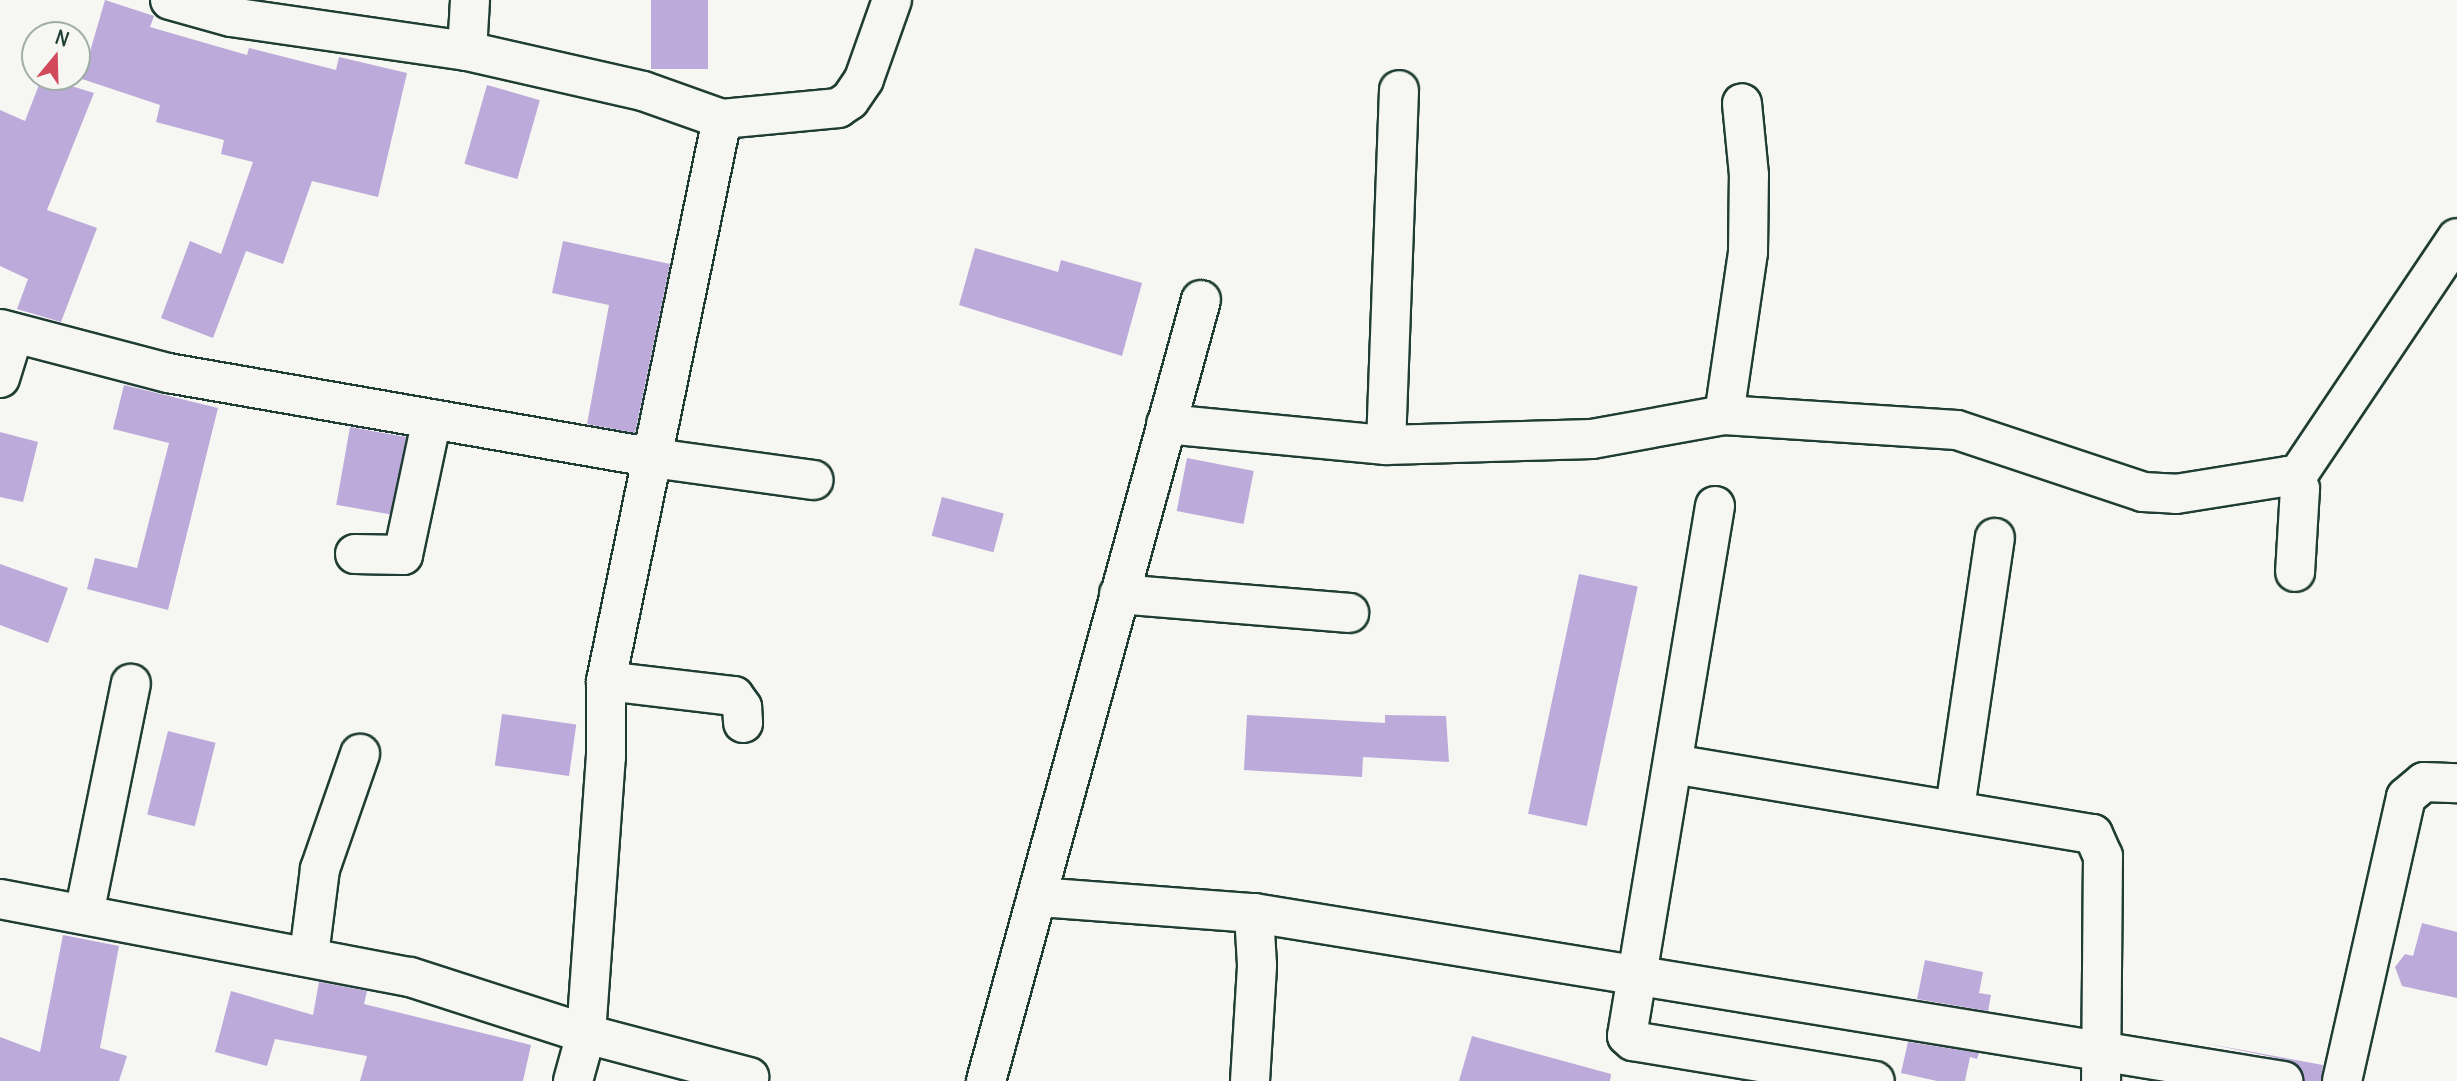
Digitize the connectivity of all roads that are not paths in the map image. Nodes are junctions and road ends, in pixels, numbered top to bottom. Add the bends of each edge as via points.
1 (170, 0) edge
2 (470, 0) edge
3 (892, 0) edge
4 (467, 51) junction
5 (1399, 90) dead end
6 (1742, 103) dead end
7 (722, 119) junction
8 (2457, 238) edge
9 (1201, 300) dead end
10 (7, 331) edge
11 (0, 378) edge
12 (1724, 415) junction
13 (432, 419) junction
14 (1166, 424) junction
15 (1386, 445) junction
16 (653, 458) junction
17 (814, 480) dead end
18 (2295, 480) junction
19 (1714, 506) dead end
20 (1995, 538) dead end
21 (355, 554) dead end
22 (2295, 572) dead end
23 (1119, 594) junction
24 (1349, 613) dead end
25 (606, 681) junction
26 (131, 684) dead end
27 (743, 723) dead end
28 (360, 754) dead end
29 (1673, 764) junction
30 (2457, 783) edge
31 (1955, 808) junction
32 (1039, 897) junction
33 (0, 898) edge
34 (1254, 913) junction
35 (85, 914) junction
36 (309, 955) junction
37 (586, 1034) junction
38 (749, 1077) dead end
39 (573, 1081) edge
40 (986, 1081) edge
41 (1250, 1081) edge
42 (1875, 1081) edge
43 (2101, 1081) edge
44 (2283, 1081) edge
45 (2343, 1081) edge

1 - 4 street via 231,17
2 - 4 street
3 - 7 street via 864,79 850,100 838,108
4 - 7 street via 623,86
5 - 15 street
6 - 12 street via 1749,175 1748,252
7 - 16 street
8 - 18 street
9 - 14 street
10 - 11 street
10 - 13 street via 168,373
12 - 15 street via 1592,439
12 - 18 street via 1957,430 2159,495 2288,476
13 - 16 street
13 - 21 street via 403,555
14 - 15 street
14 - 23 street
16 - 17 street
16 - 25 street
18 - 22 street via 2300,489
19 - 29 street
20 - 31 street
23 - 24 street
23 - 32 street
25 - 27 street via 734,696 742,707
25 - 37 street via 606,757
26 - 35 street
28 - 36 street via 320,869
29 - 31 street
29 - 42 street via 1627,1036 1633,1041
30 - 45 street via 2424,782 2406,797
31 - 43 street via 2093,834 2099,840
32 - 34 street
32 - 40 street
33 - 35 street
34 - 41 street via 1257,965
34 - 44 street
35 - 36 street
36 - 37 street via 462,991
37 - 38 street
37 - 39 street

